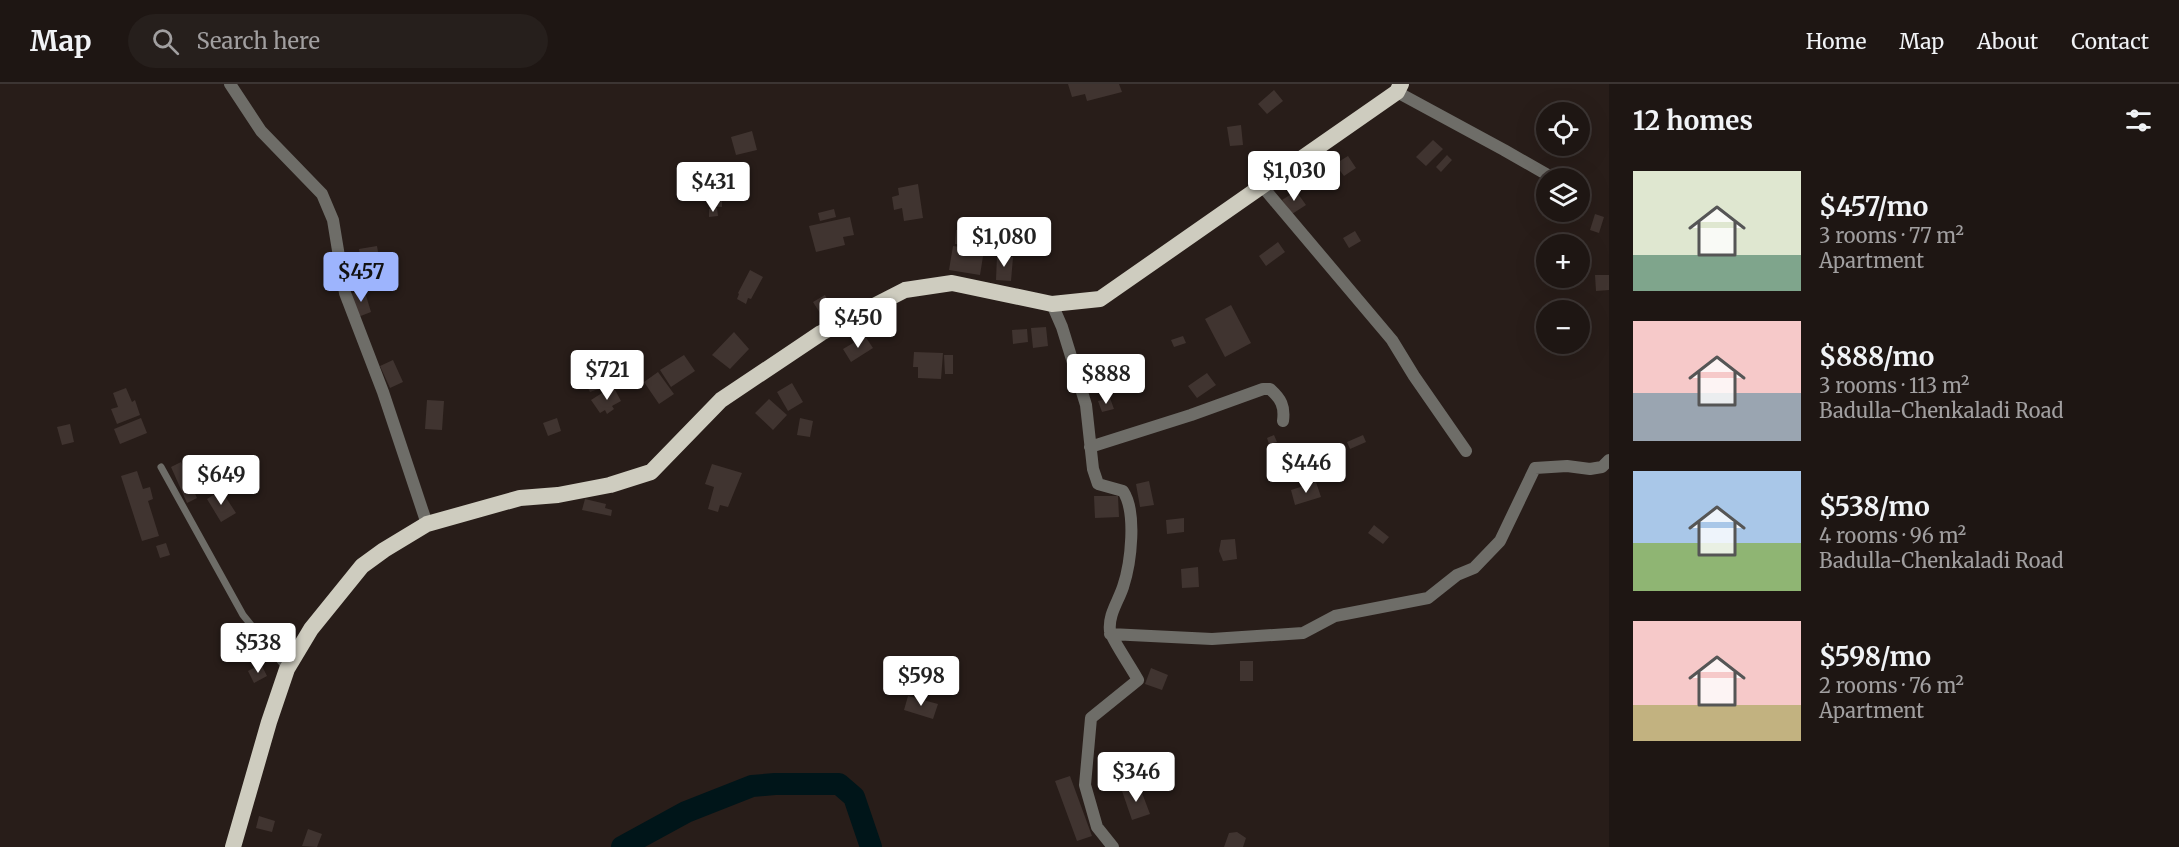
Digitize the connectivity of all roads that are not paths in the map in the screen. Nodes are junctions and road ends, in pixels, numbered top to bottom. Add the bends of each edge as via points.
1 (230, 84) edge
2 (1399, 88) edge
3 (1536, 168) edge
4 (1262, 186) junction
5 (1052, 304) junction
6 (1283, 421) dead end
7 (1090, 447) junction
8 (1466, 451) dead end
9 (1609, 460) edge
10 (161, 467) dead end
11 (427, 524) junction
12 (1110, 634) junction
13 (287, 669) junction
14 (233, 847) edge
15 (1113, 847) edge

1 - 11 street via 261,130 322,194 333,220 345,292
2 - 3 street
2 - 4 highway
4 - 5 highway via 1100,299
4 - 8 street via 1392,339
5 - 7 street via 1086,405
5 - 11 highway via 952,283 905,290 821,333 721,400 651,472 610,485 520,498
6 - 7 street via 1284,408 1277,395 1263,388
7 - 12 street via 1098,484 1123,491 1129,499 1129,566 1110,622
9 - 12 street via 1602,467 1590,469 1535,468 1500,542 1474,568 1457,575 1428,598 1335,616 1303,633 1212,639
10 - 13 lane via 243,615
11 - 13 highway via 362,566 310,629
12 - 15 street via 1138,680 1091,718 1085,785 1097,827
13 - 14 highway

